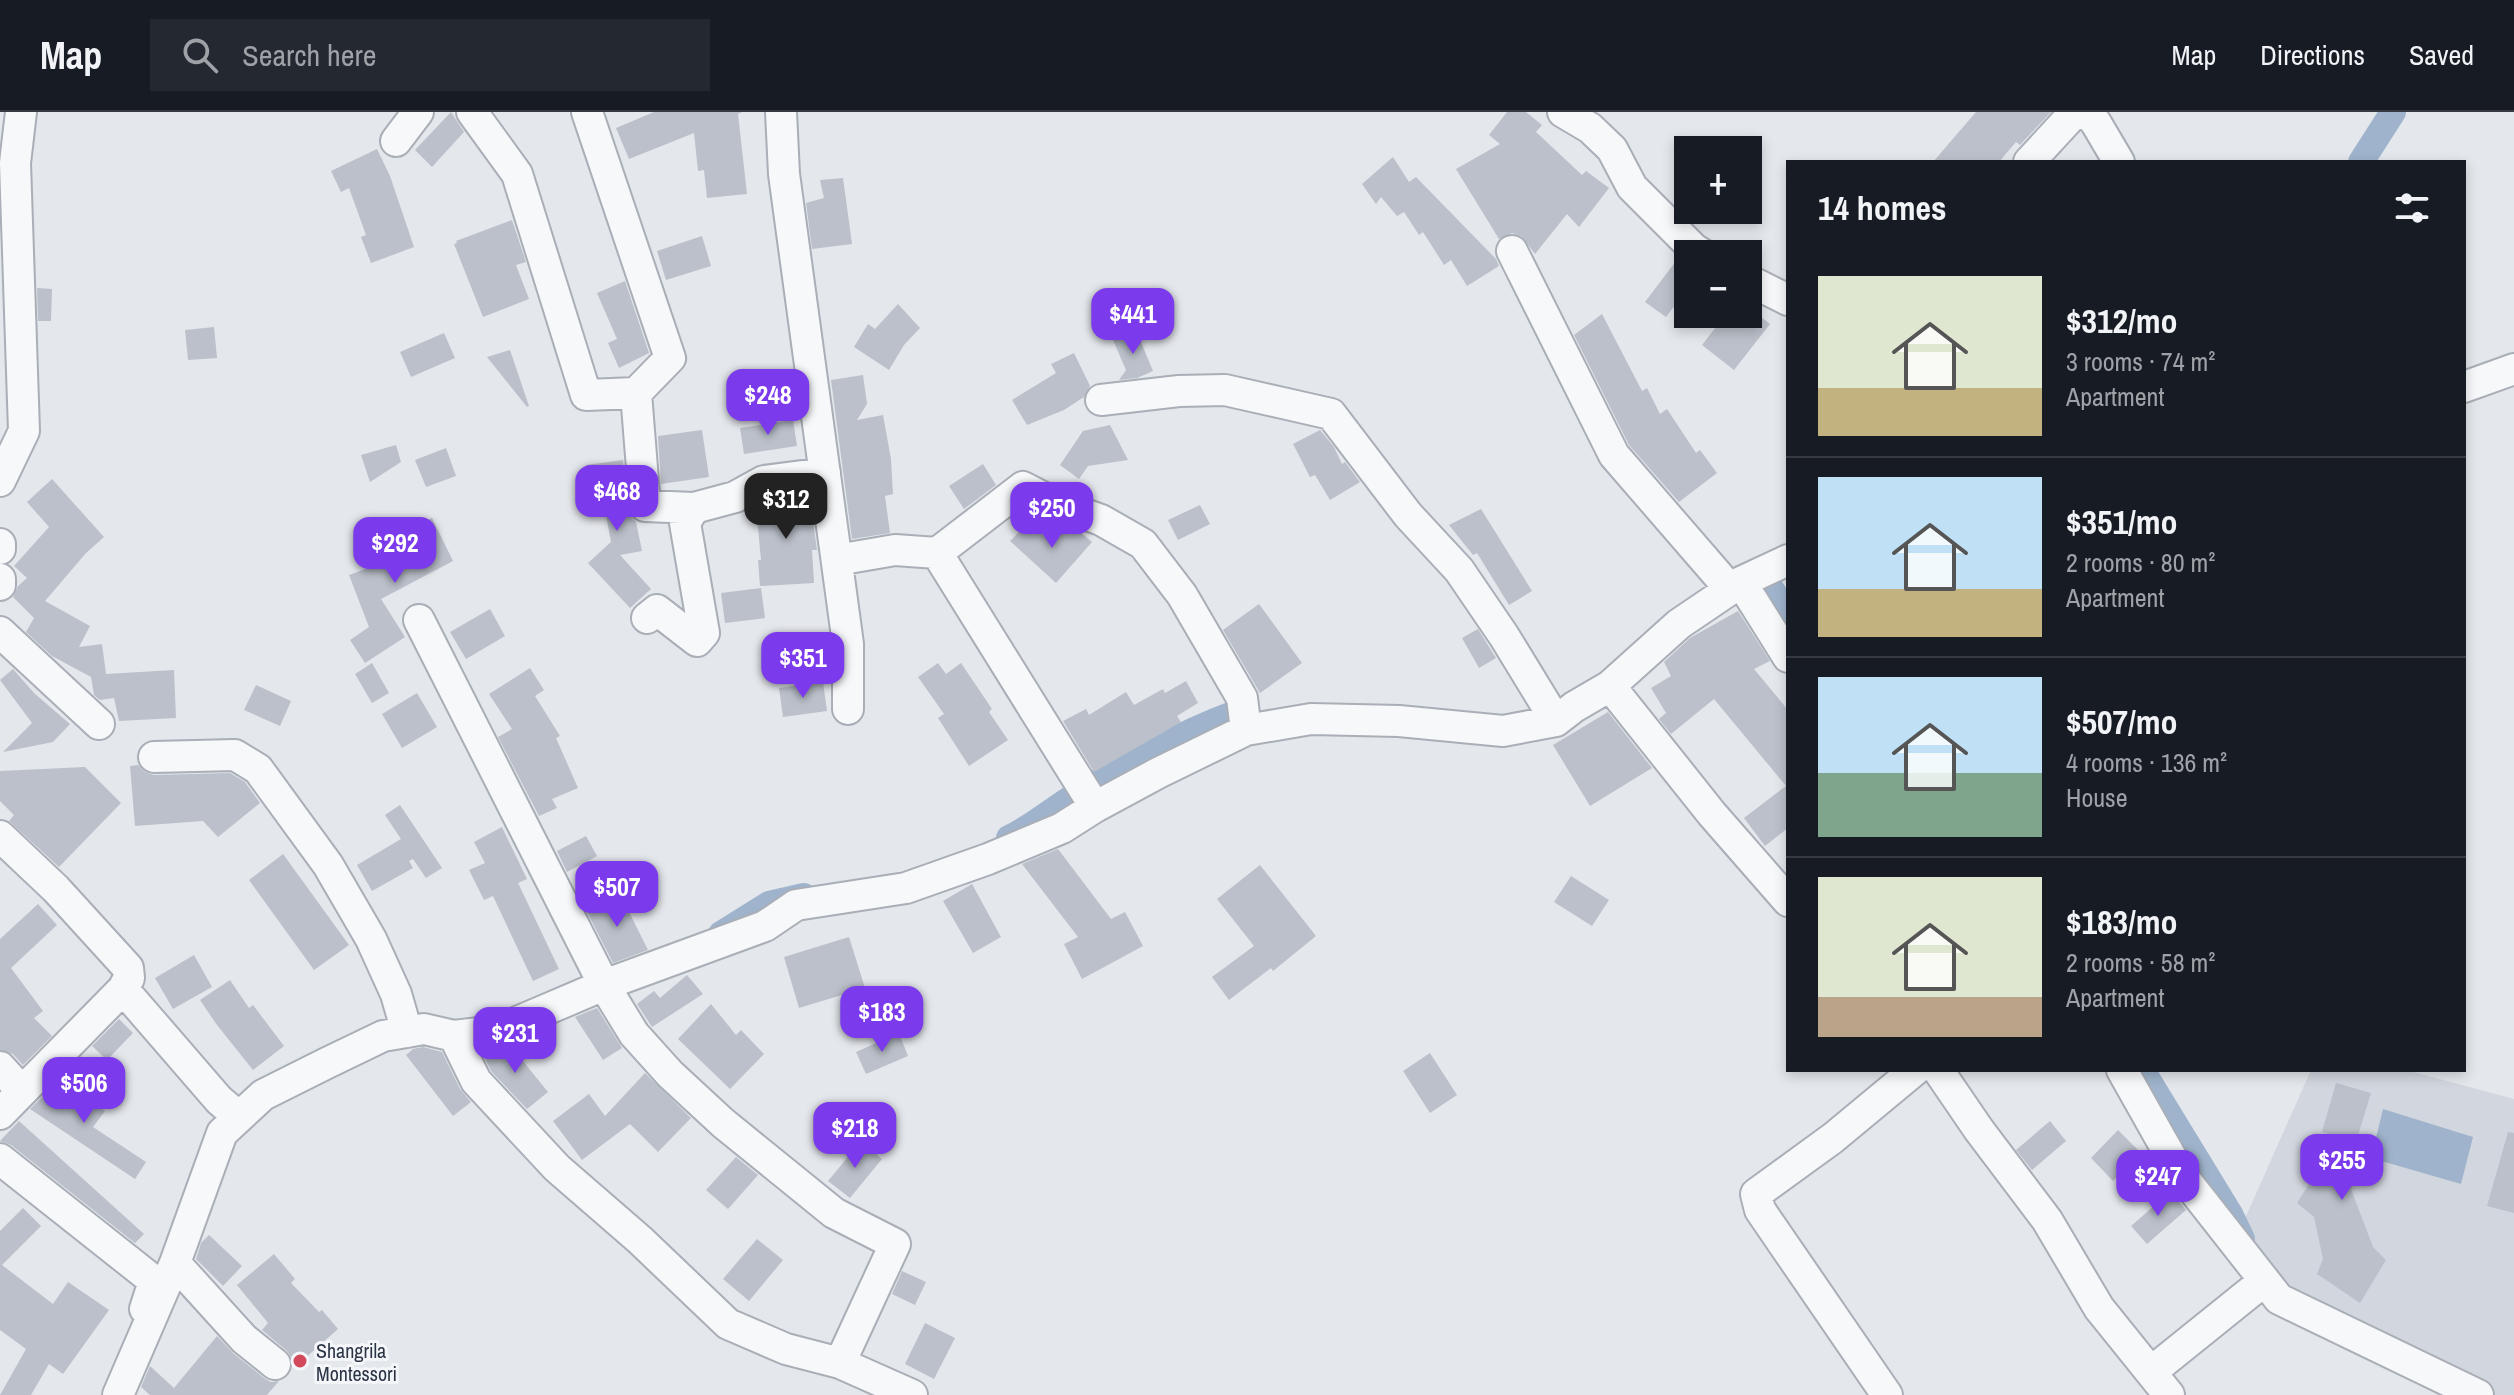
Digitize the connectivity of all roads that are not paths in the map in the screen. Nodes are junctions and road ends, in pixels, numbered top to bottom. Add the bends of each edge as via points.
1 (21, 112) edge
2 (418, 112) edge
3 (472, 112) edge
4 (587, 112) edge
5 (781, 112) edge
6 (1563, 112) edge
7 (2075, 112) edge
8 (2087, 112) edge
9 (396, 141) dead end
10 (2031, 160) edge
11 (2118, 160) edge
12 (7, 162) edge
13 (1685, 240) edge
14 (1512, 251) dead end
15 (10, 270) edge
16 (1762, 287) edge
17 (1786, 299) edge
18 (2514, 369) edge
19 (2466, 386) edge
20 (636, 393) junction
21 (1101, 400) dead end
22 (825, 473) junction
23 (0, 481) edge
24 (694, 508) junction
25 (937, 553) junction
26 (837, 560) junction
27 (1786, 561) edge
28 (0, 579) edge
29 (0, 585) edge
30 (1735, 585) junction
31 (647, 618) dead end
32 (419, 620) dead end
33 (0, 632) edge
34 (1786, 654) edge
35 (1610, 686) junction
36 (848, 709) dead end
37 (1556, 721) junction
38 (99, 724) dead end
39 (1246, 730) junction
40 (154, 757) dead end
41 (1090, 797) junction
42 (0, 836) edge
43 (1786, 899) edge
44 (604, 985) junction
45 (123, 989) junction
46 (407, 1032) junction
47 (454, 1036) junction
48 (0, 1067) edge
49 (1913, 1072) edge
50 (1939, 1072) edge
51 (2123, 1072) edge
52 (21, 1090) junction
53 (0, 1114) edge
54 (239, 1117) junction
55 (0, 1159) edge
56 (175, 1263) junction
57 (2264, 1281) junction
58 (840, 1363) junction
59 (275, 1364) dead end
60 (2160, 1383) edge
61 (110, 1395) edge
62 (118, 1395) edge
63 (912, 1395) edge
64 (1887, 1395) edge
65 (2478, 1395) edge

1 - 12 street
2 - 9 street
3 - 20 street via 517,174 586,395
4 - 20 street via 670,358
5 - 22 street via 784,174
6 - 13 street via 1612,149 1632,187
7 - 10 street
8 - 11 street
12 - 15 street
14 - 30 street via 1614,455
15 - 23 street via 24,431
16 - 17 street
18 - 19 street
20 - 24 street via 645,506
21 - 37 street via 1225,390 1331,414 1408,515 1459,570
22 - 24 street via 764,481 735,497
22 - 26 street
24 - 31 street via 685,523 704,633 697,641 657,610
25 - 26 street via 895,550
25 - 39 street via 1023,487 1143,544 1182,595 1242,698
25 - 41 street
26 - 36 street via 848,644
27 - 30 street
28 - 29 street
30 - 34 street
30 - 35 street via 1679,624
32 - 44 street
33 - 38 street
35 - 37 street
35 - 43 street
37 - 39 street via 1503,731 1311,719
39 - 41 street
40 - 46 street via 235,755 258,769 328,865 371,939
41 - 44 street via 1062,828 988,859 906,888 796,905 739,937
42 - 45 street via 128,968
44 - 47 street via 496,1031
44 - 58 street via 634,1034 723,1123 834,1213 895,1244
45 - 52 street
45 - 54 street
46 - 47 street via 424,1029
46 - 54 street via 383,1036 263,1095
47 - 58 street via 476,1081 557,1168 728,1324 786,1349
48 - 52 street
49 - 64 street via 1756,1194 1760,1210
50 - 60 street via 2047,1220 2099,1308
51 - 57 street via 2180,1173
52 - 53 street
54 - 56 street via 222,1133
55 - 61 street via 154,1281
56 - 59 street via 244,1339
56 - 62 street
57 - 60 street
57 - 65 street via 2279,1299
58 - 63 street

